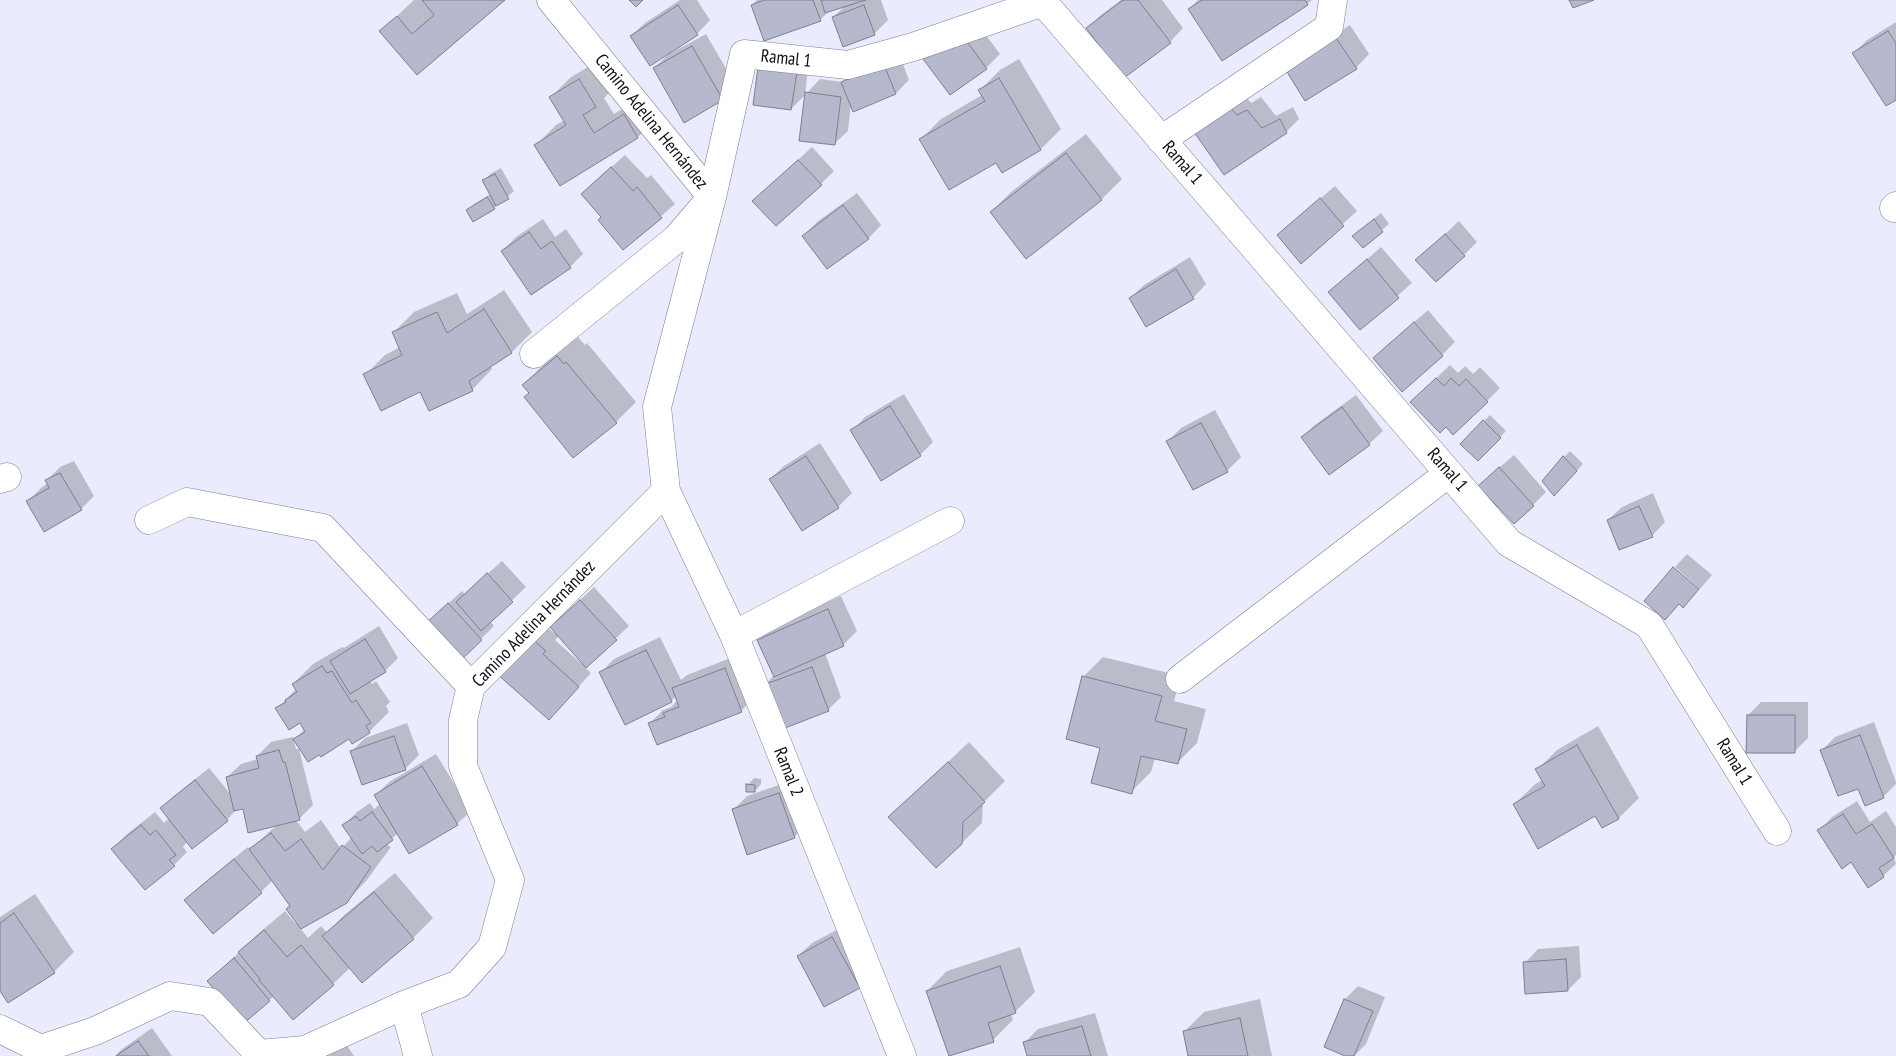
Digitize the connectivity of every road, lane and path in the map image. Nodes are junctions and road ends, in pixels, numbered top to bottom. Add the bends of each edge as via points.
1 (551, 0) edge
2 (1333, 0) edge
3 (1161, 140) junction
4 (712, 197) junction
5 (534, 354) dead end
6 (1449, 473) junction
7 (666, 491) junction
8 (149, 520) dead end
9 (950, 521) dead end
10 (734, 635) junction
11 (1180, 679) dead end
12 (471, 686) junction
13 (1777, 831) dead end
14 (404, 1005) junction
15 (0, 1029) edge
16 (259, 1055) edge
17 (418, 1056) edge
18 (902, 1056) edge

1 - 4 street, Camino Adelina Hernández
2 - 3 street via 1329,27
3 - 4 street, Ramal 1 via 1043,2 913,47 848,65 744,54
3 - 6 street, Ramal 1
4 - 5 street, Ramal 1 via 676,239
4 - 7 street, Camino Adelina Hernández via 657,407
6 - 11 street
6 - 13 street, Ramal 1 via 1509,543 1649,625
7 - 10 street, Ramal 2
7 - 12 street, Camino Adelina Hernández
8 - 12 street via 187,502 323,528
9 - 10 street
10 - 18 street, Ramal 2
12 - 14 street, Camino Adelina Hernández via 463,720 463,766 510,880 492,946 459,984
14 - 16 street, Camino Adelina Hernández via 305,1050
14 - 17 street
15 - 16 street, Camino Adelina Hernández via 41,1049 95,1031 170,996 210,1002

